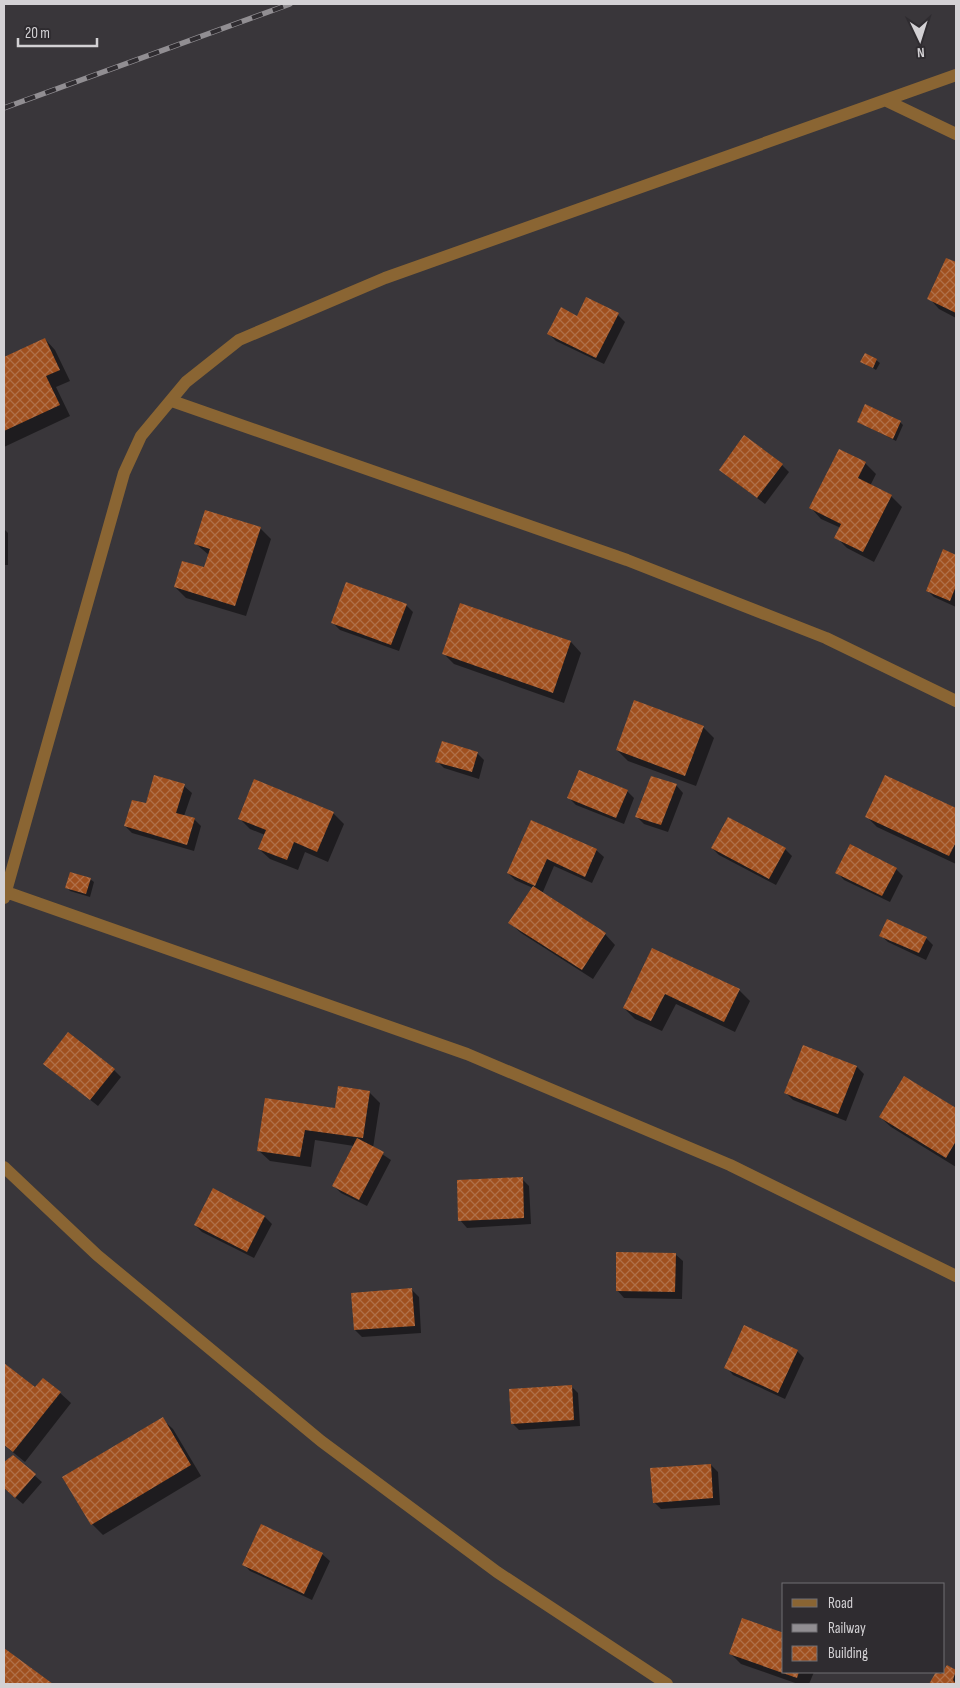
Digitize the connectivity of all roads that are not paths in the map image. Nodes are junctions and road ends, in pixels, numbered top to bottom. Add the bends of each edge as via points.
1 (956, 75) edge
2 (887, 101) junction
3 (956, 134) edge
4 (172, 401) junction
5 (956, 701) edge
6 (5, 895) edge
7 (4, 1167) edge
8 (956, 1276) edge
9 (668, 1684) edge

1 - 2 street
2 - 3 street
2 - 4 street via 367,286 239,340 186,382
4 - 5 street via 627,560 826,638
4 - 6 street via 141,436 124,472
6 - 8 street via 467,1054 730,1166
7 - 9 street via 97,1254 321,1441 497,1572

